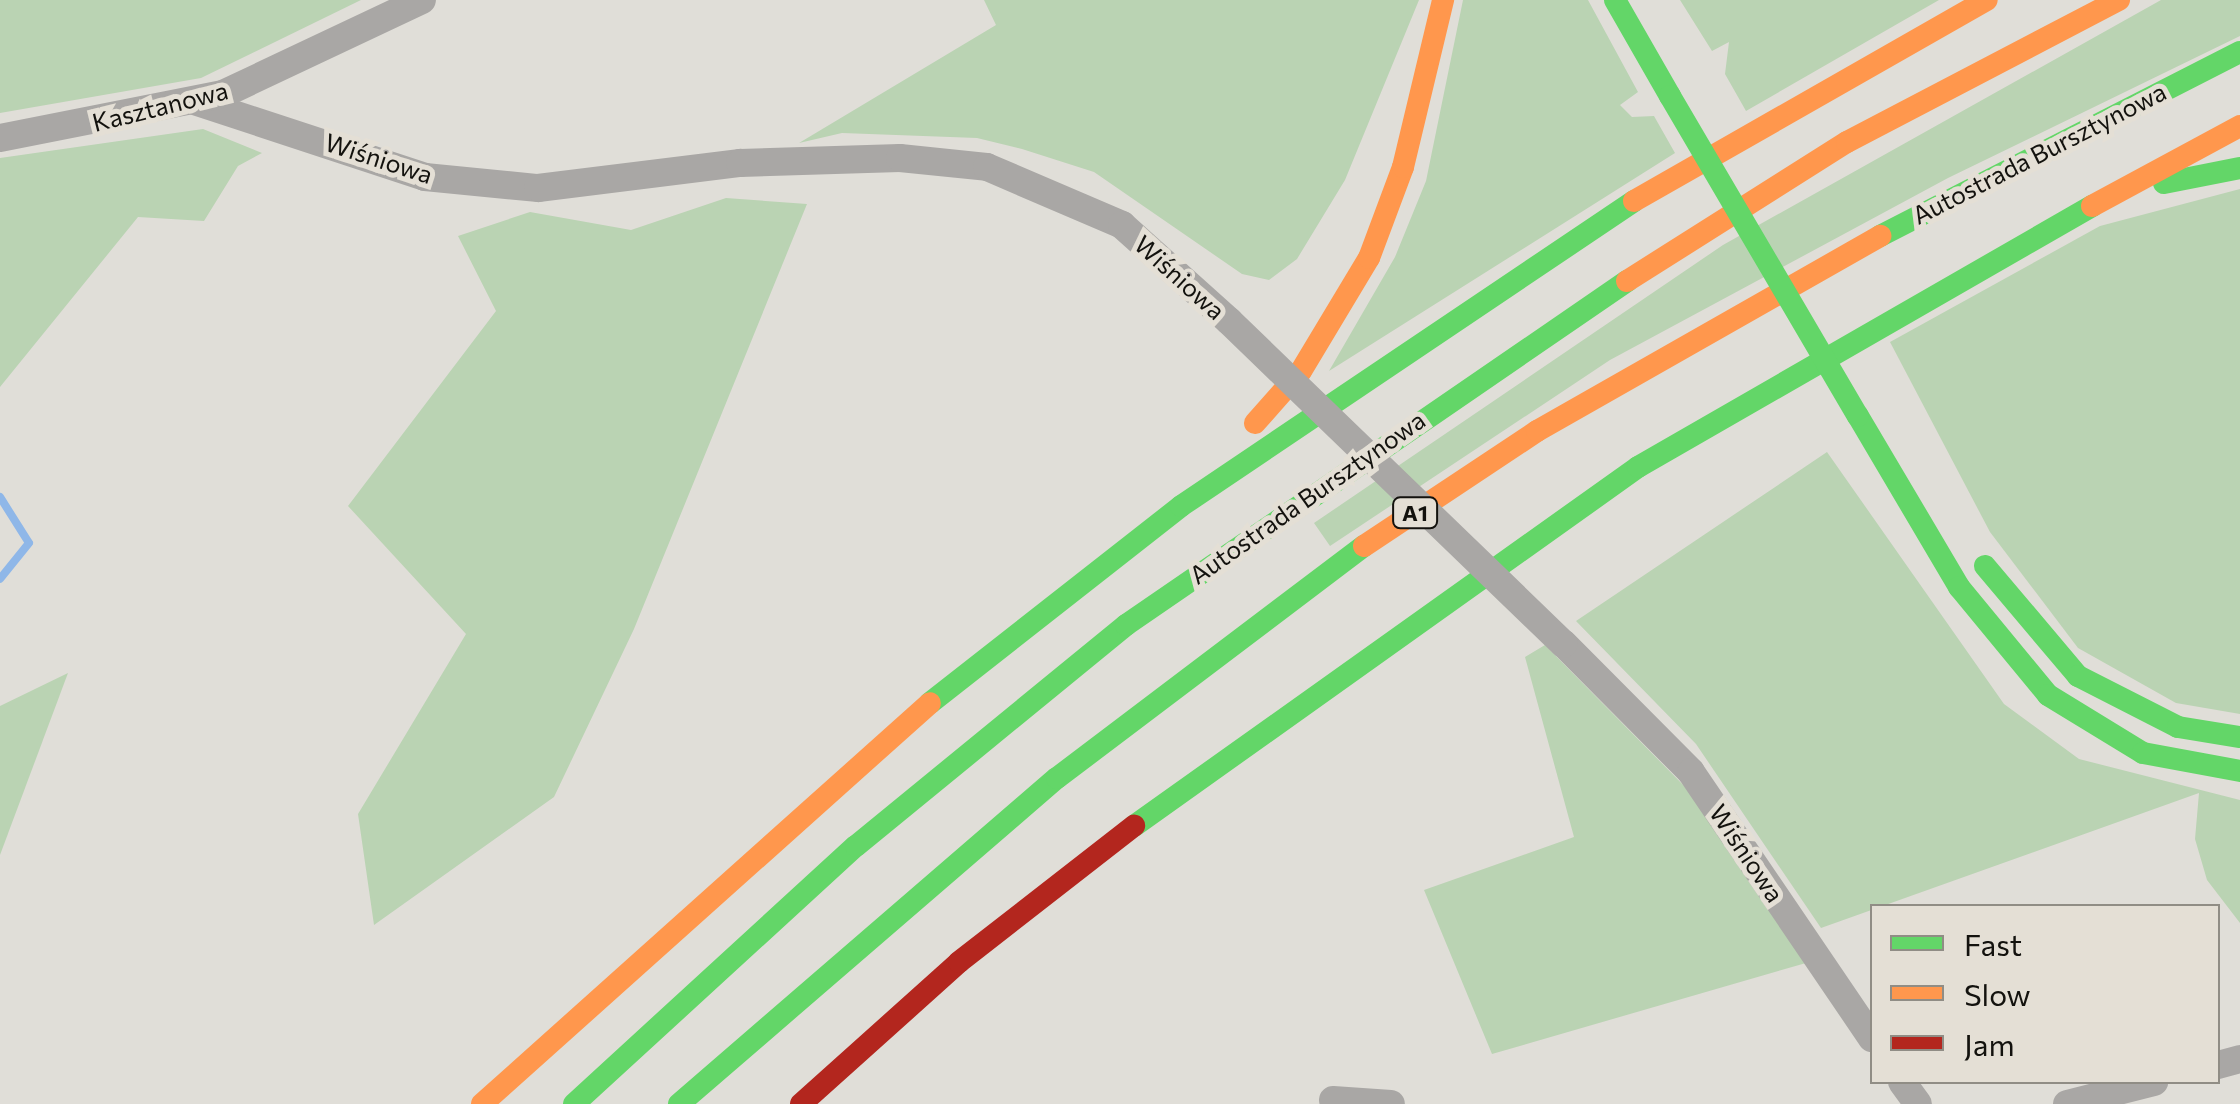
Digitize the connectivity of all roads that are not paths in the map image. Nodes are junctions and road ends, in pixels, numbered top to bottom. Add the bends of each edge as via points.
1 (422, 0) edge
2 (1443, 0) edge
3 (1615, 0) edge
4 (1987, 0) edge
5 (2119, 0) edge
6 (2240, 52) edge
7 (194, 101) junction
8 (1720, 113) dead end
9 (2240, 126) edge
10 (0, 138) edge
11 (2240, 168) edge
12 (2083, 207) junction
13 (1778, 213) dead end
14 (1797, 246) dead end
15 (1864, 363) dead end
16 (1181, 506) junction
17 (1969, 539) dead end
18 (2240, 736) edge
19 (2240, 771) edge
20 (1870, 1035) edge
21 (2146, 1084) edge
22 (1334, 1100) dead end
23 (482, 1104) edge
24 (574, 1104) edge
25 (679, 1104) edge
26 (801, 1104) edge
27 (1391, 1104) edge
28 (2067, 1104) edge

1 - 7 street, Kasztanowa
2 - 16 highway via 1402,167 1369,258 1301,370
3 - 19 highway, bridge via 1970,603 2048,695 2142,753
4 - 16 highway via 1674,176 1445,320
5 - 24 highway, Autostrada Bursztynowa via 1847,142 1478,376 1126,625 856,846
6 - 25 highway, Autostrada Bursztynowa / A1 via 1930,207 1537,431 1365,546 1058,778
7 - 10 street, Kasztanowa
7 - 20 street, Wiśniowa, bridge via 424,177 538,188 740,163 900,158 987,167 1122,225 1691,772
8 - 13 highway
9 - 12 highway
11 - 12 highway
12 - 26 highway via 1638,466 1344,668 959,962
14 - 15 highway
16 - 23 highway via 852,764
17 - 18 highway via 2038,638 2078,676 2178,727
21 - 28 street
22 - 27 street

